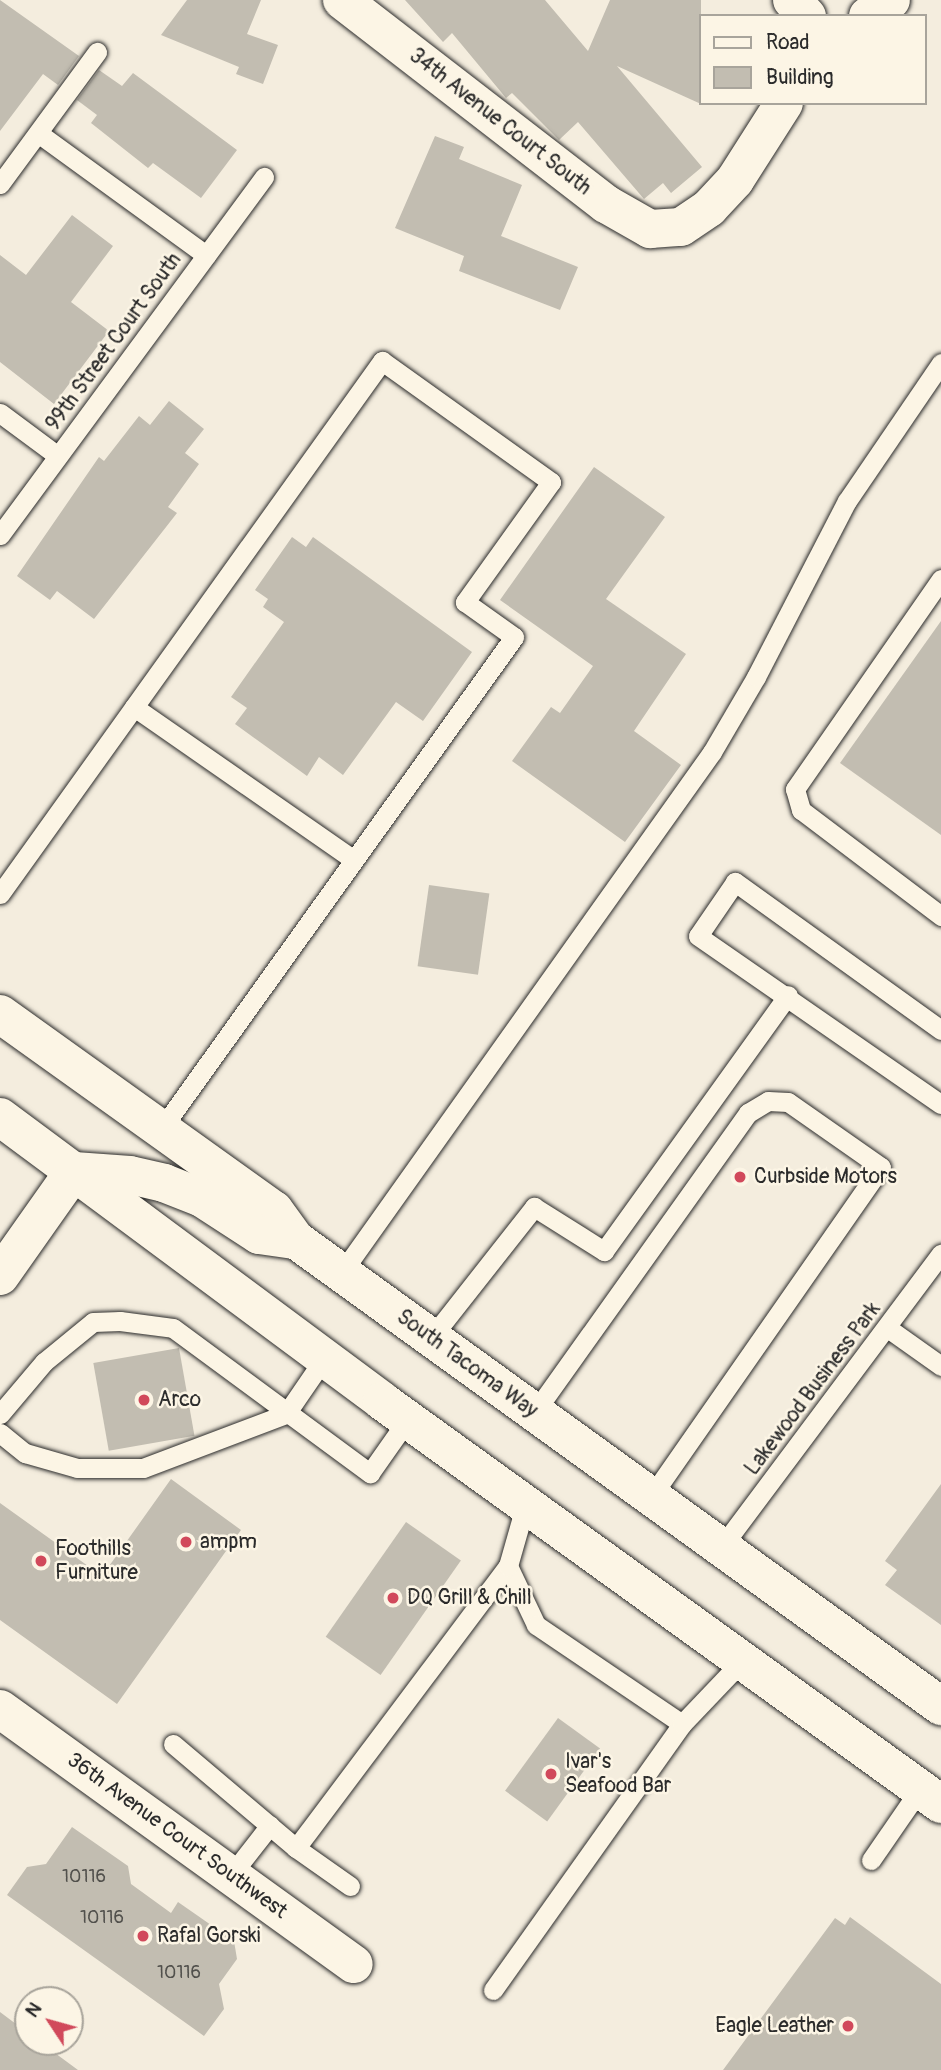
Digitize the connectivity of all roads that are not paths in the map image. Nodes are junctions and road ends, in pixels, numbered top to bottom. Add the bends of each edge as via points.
1 (342, 0) edge
2 (792, 0) edge
3 (891, 0) edge
4 (805, 14) edge
5 (871, 14) edge
6 (97, 52) dead end
7 (783, 105) edge
8 (38, 133) junction
9 (264, 177) dead end
10 (0, 184) edge
11 (206, 255) junction
12 (941, 363) edge
13 (0, 413) edge
14 (58, 456) junction
15 (0, 535) edge
16 (941, 579) edge
17 (134, 707) junction
18 (354, 860) junction
19 (0, 894) edge
20 (941, 916) edge
21 (788, 995) junction
22 (0, 1014) edge
23 (941, 1030) edge
24 (941, 1104) edge
25 (0, 1117) edge
26 (162, 1128) junction
27 (74, 1171) junction
28 (296, 1240) junction
29 (941, 1254) edge
30 (342, 1272) junction
31 (0, 1276) edge
32 (888, 1329) junction
33 (431, 1338) junction
34 (325, 1357) junction
35 (941, 1366) edge
36 (534, 1413) junction
37 (0, 1414) edge
38 (286, 1414) junction
39 (408, 1419) junction
40 (0, 1433) edge
41 (650, 1498) junction
42 (526, 1503) junction
43 (720, 1549) junction
44 (508, 1566) junction
45 (742, 1661) junction
46 (941, 1706) edge
47 (0, 1709) edge
48 (682, 1724) junction
49 (173, 1744) dead end
50 (931, 1796) edge
51 (270, 1825) junction
52 (296, 1848) junction
53 (871, 1860) dead end
54 (231, 1875) junction
55 (350, 1886) dead end
56 (354, 1964) dead end
57 (494, 1990) dead end

1 - 7 main road, 34th Avenue Court South via 621,215 642,226 666,230 686,225 716,202
2 - 4 main road
3 - 5 main road
6 - 8 lane
8 - 10 lane
8 - 11 lane, 99th Street Court South
9 - 11 lane, 99th Street Court South
11 - 14 lane, 99th Street Court South
12 - 30 lane via 847,501 712,752
13 - 14 lane, 99th Street Court South
14 - 15 lane, 99th Street Court South
16 - 20 lane via 794,789 801,810
17 - 18 lane
17 - 18 lane via 382,361 551,482 465,602 514,637
17 - 19 lane
18 - 26 lane
21 - 23 lane via 698,936 735,882
21 - 24 lane
21 - 33 lane via 604,1251 534,1207
22 - 26 main road, South Tacoma Way
25 - 27 main road
26 - 28 main road, South Tacoma Way via 274,1210
27 - 28 main road via 130,1175 164,1184 202,1198 259,1236
27 - 31 main road
27 - 34 main road
28 - 30 main road, South Tacoma Way
29 - 32 lane, Lakewood Business Park
30 - 33 main road, South Tacoma Way
32 - 35 lane
32 - 43 lane, Lakewood Business Park
33 - 36 main road, South Tacoma Way
34 - 38 lane
34 - 39 main road
36 - 41 main road, South Tacoma Way
36 - 41 lane via 748,1113 768,1101 788,1102 881,1167
37 - 38 lane via 44,1362 93,1322 120,1321 173,1328
38 - 39 lane via 370,1473
38 - 40 lane via 143,1468 77,1468 25,1453
39 - 42 main road
41 - 43 main road, South Tacoma Way
42 - 44 lane
42 - 45 main road
43 - 46 main road, South Tacoma Way
44 - 48 lane via 536,1625
44 - 52 lane
45 - 48 lane
45 - 50 main road
47 - 54 main road, 36th Avenue Court Southwest
48 - 57 lane
49 - 51 lane
50 - 53 lane
51 - 52 lane
51 - 54 lane
52 - 55 lane
54 - 56 main road, 36th Avenue Court Southwest

